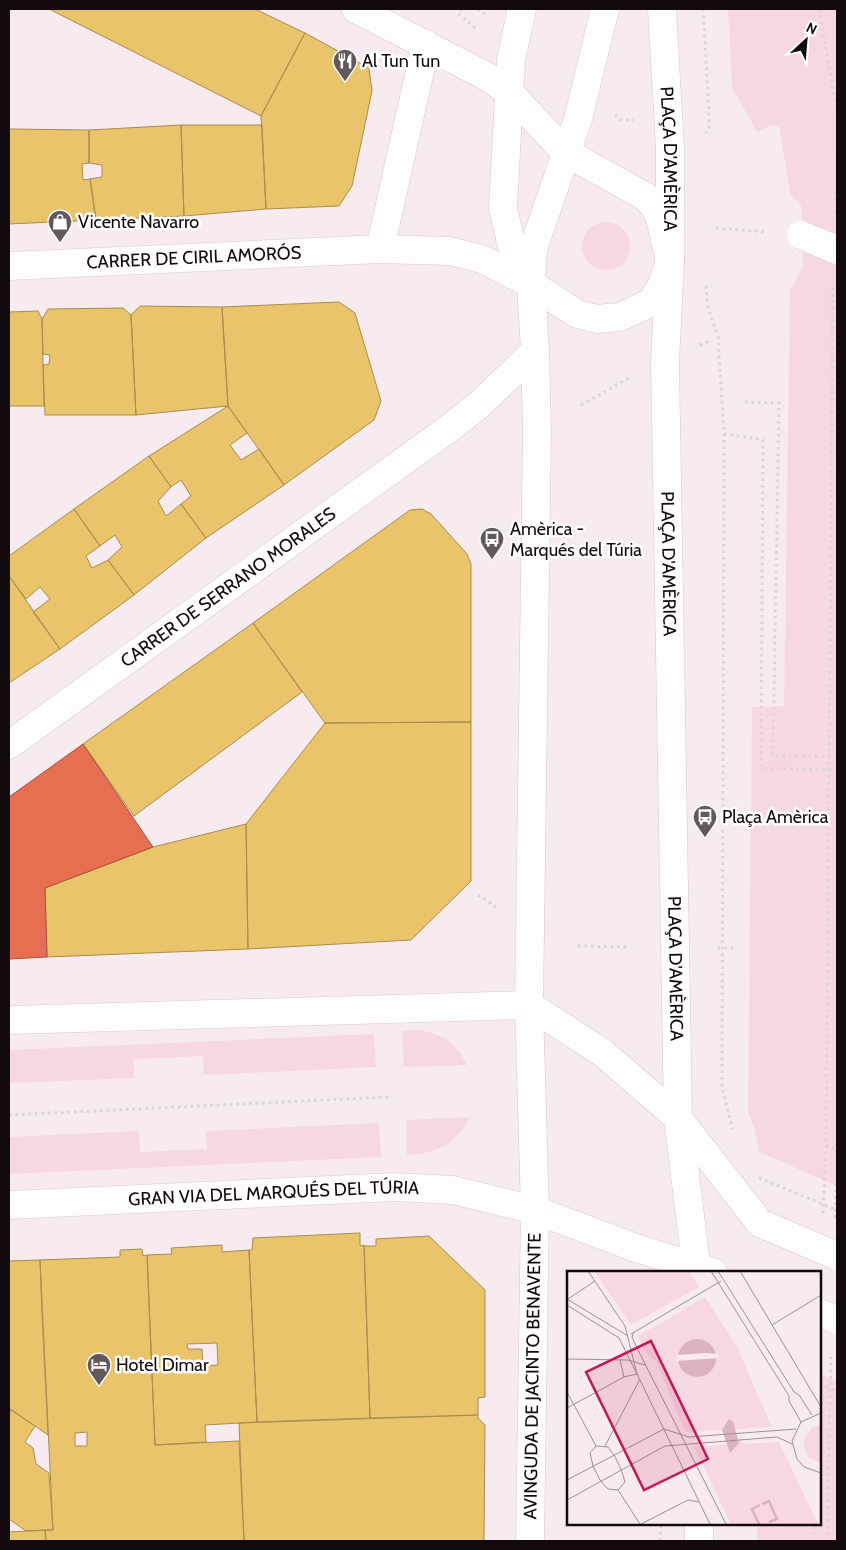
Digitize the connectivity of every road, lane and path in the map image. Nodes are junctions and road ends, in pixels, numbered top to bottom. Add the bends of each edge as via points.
1 (356, 9) edge
2 (462, 9) edge
3 (522, 9) edge
4 (606, 9) edge
5 (662, 9) edge
6 (703, 9) edge
7 (819, 9) edge
8 (458, 13) dead end
9 (426, 44) junction
10 (508, 91) junction
11 (608, 109) dead end
12 (837, 111) edge
13 (640, 120) dead end
14 (837, 131) edge
15 (701, 140) dead end
16 (565, 152) junction
17 (835, 218) dead end
18 (716, 228) dead end
19 (801, 235) joint
20 (380, 248) junction
21 (837, 250) edge
22 (670, 261) junction
23 (9, 266) edge
24 (833, 276) dead end
25 (706, 278) dead end
26 (530, 284) junction
27 (833, 306) junction
28 (837, 307) edge
29 (710, 341) dead end
30 (698, 346) dead end
31 (536, 351) junction
32 (629, 378) dead end
33 (745, 402) dead end
34 (581, 405) dead end
35 (724, 434) junction
36 (9, 745) edge
37 (829, 757) junction
38 (837, 758) edge
39 (829, 770) junction
40 (837, 770) edge
41 (478, 894) dead end
42 (499, 909) dead end
43 (578, 946) dead end
44 (626, 947) dead end
45 (720, 948) junction
46 (737, 948) dead end
47 (529, 1005) junction
48 (9, 1020) edge
49 (389, 1097) dead end
50 (9, 1114) edge
51 (678, 1118) junction
52 (734, 1134) dead end
53 (826, 1145) junction
54 (837, 1150) edge
55 (753, 1175) dead end
56 (9, 1205) edge
57 (535, 1210) junction
58 (837, 1210) edge
59 (823, 1223) dead end
60 (837, 1256) edge
61 (702, 1271) edge
62 (821, 1312) edge
63 (837, 1320) edge
64 (821, 1384) edge
65 (837, 1391) edge
66 (661, 1525) edge
67 (699, 1525) edge
68 (814, 1525) edge
69 (530, 1541) edge
70 (660, 1541) edge
71 (699, 1541) edge
72 (814, 1541) edge

1 - 9 main road
2 - 8 path
3 - 10 main road
4 - 16 main road via 578,119
5 - 22 main road, PLAÇA D'AMÈRICA via 670,148
6 - 15 path via 709,120
7 - 12 path
9 - 10 main road
9 - 20 main road
10 - 16 main road
10 - 26 main road via 503,208 511,243
11 - 13 path via 620,120
14 - 17 path
16 - 22 main road via 650,201 660,218
16 - 26 main road via 533,249
18 - 19 path
19 - 21 main road, bridge
20 - 23 main road, CARRER DE CIRIL AMORÓS
20 - 26 main road via 450,251 482,259
22 - 26 main road via 652,302 620,318 597,319 577,314
22 - 51 main road, PLAÇA D'AMÈRICA via 665,362
24 - 27 path
25 - 35 path via 708,307 718,337
26 - 31 main road
27 - 28 path
27 - 37 path
29 - 30 path
31 - 36 main road, CARRER DE SERRANO MORALES via 479,405 447,430
31 - 47 main road
32 - 34 path
33 - 37 path via 779,403 773,756
35 - 39 path via 763,440 761,768
35 - 45 path
37 - 38 path
37 - 39 path
39 - 40 path
39 - 53 path
41 - 42 path
43 - 44 path
45 - 46 path
45 - 52 path via 722,1088
47 - 48 main road
47 - 51 main road via 602,1053
47 - 57 main road
49 - 50 path
51 - 60 main road, bridge via 760,1223
51 - 61 main road, PLAÇA D'AMÈRICA
53 - 54 path
53 - 59 path
55 - 58 path, bridge
56 - 57 main road, GRAN VIA DEL MARQUÉS DEL TÚRIA via 394,1187 453,1190
57 - 61 main road, PLAÇA D'AMÈRICA
57 - 69 main road, AVINGUDA DE JACINTO BENAVENTE
62 - 63 main road, bridge
64 - 65 path
66 - 70 path
67 - 71 main road
68 - 72 path

